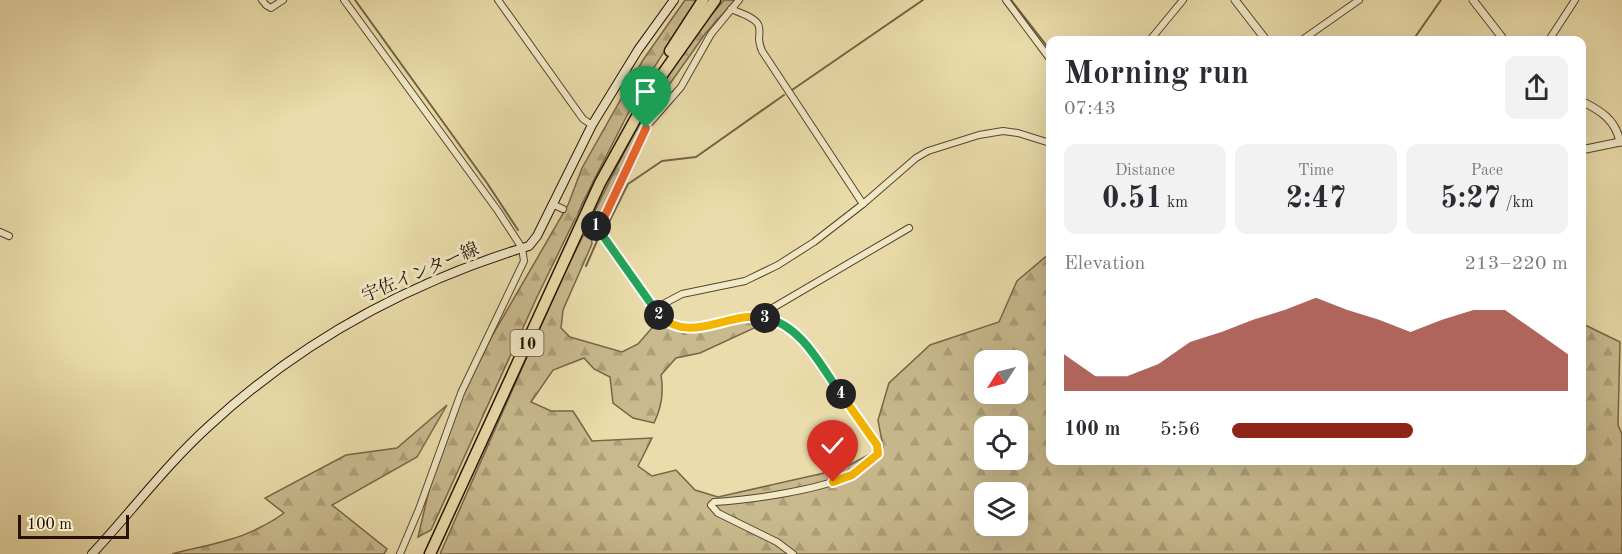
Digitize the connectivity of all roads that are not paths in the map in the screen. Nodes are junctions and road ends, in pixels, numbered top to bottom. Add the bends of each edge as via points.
1 (262, 0) edge
2 (283, 0) edge
3 (344, 0) edge
4 (498, 0) edge
5 (674, 0) edge
6 (703, 0) edge
7 (716, 0) edge
8 (739, 0) edge
9 (1006, 0) edge
10 (1184, 0) edge
11 (1235, 0) edge
12 (1359, 0) edge
13 (1473, 0) edge
14 (1575, 0) edge
15 (730, 9) junction
16 (1153, 36) edge
17 (1263, 36) edge
18 (1308, 36) edge
19 (1501, 36) edge
20 (1552, 36) edge
21 (1046, 53) edge
22 (1586, 104) edge
23 (592, 125) junction
24 (626, 134) junction
25 (1046, 141) edge
26 (1621, 142) edge
27 (1586, 149) edge
28 (552, 204) junction
29 (863, 204) junction
30 (564, 209) tunnel mouth
31 (909, 228) dead end
32 (0, 232) edge
33 (9, 236) dead end
34 (522, 248) junction
35 (654, 309) junction
36 (758, 316) junction
37 (92, 554) edge
38 (400, 554) edge
39 (430, 554) edge
40 (793, 554) edge

1 - 2 street via 270,8
3 - 34 street
4 - 23 street via 583,119
5 - 23 main road, 宇佐インター線
6 - 24 highway via 636,108
7 - 24 highway, 10 via 668,64
8 - 15 street
9 - 21 street
10 - 16 street
11 - 17 street
12 - 18 street
13 - 19 street
14 - 20 street
15 - 29 street via 756,22 762,51
15 - 35 street via 681,87 646,128 602,222 593,224
22 - 26 street via 1607,117
23 - 28 main road, 宇佐インター線
24 - 39 highway, 10
25 - 29 street via 1003,131 928,152
26 - 27 street
28 - 30 street
28 - 34 main road, 宇佐インター線 via 537,236
29 - 35 street via 769,270 731,285 682,294
31 - 36 street
32 - 33 street
34 - 37 main road, 宇佐インター線 via 407,292 292,360 202,432
34 - 38 street via 524,261 461,393
35 - 36 street via 672,325 688,329
36 - 40 street via 779,323 802,340 877,445 878,454 852,475 802,489 711,505 718,513

